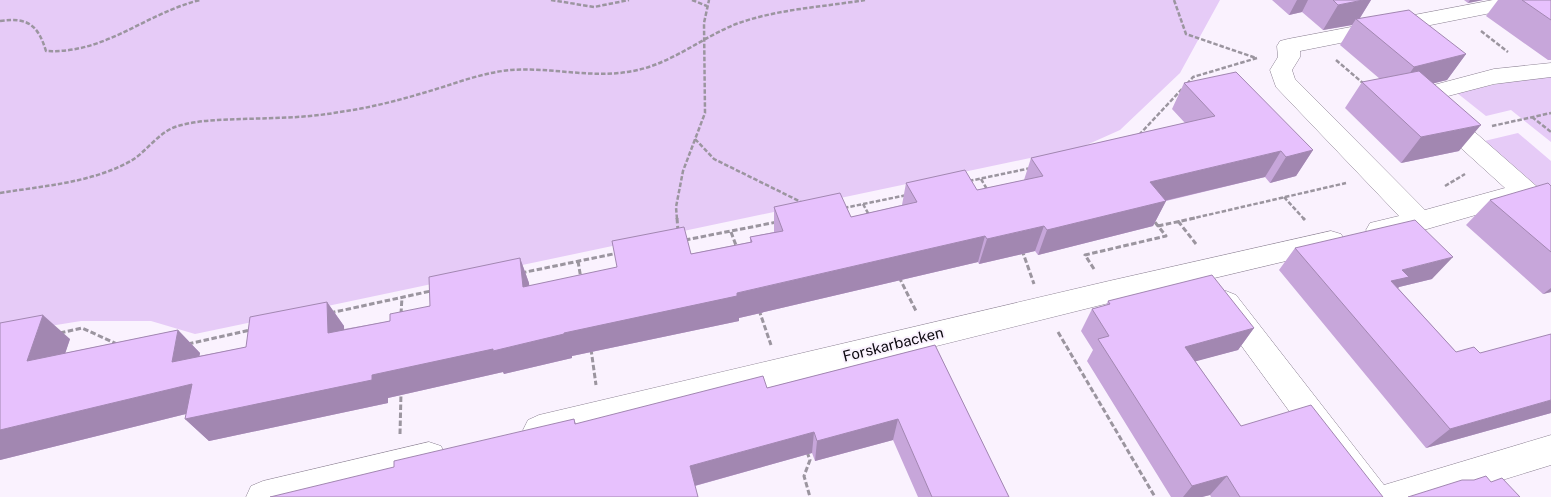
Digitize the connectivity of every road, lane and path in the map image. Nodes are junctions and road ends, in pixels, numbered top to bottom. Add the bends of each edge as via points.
1 (200, 0) edge
2 (551, 0) edge
3 (629, 0) edge
4 (692, 0) edge
5 (709, 0) edge
6 (865, 0) edge
7 (1174, 0) edge
8 (1526, 0) edge
9 (707, 6) junction
10 (0, 21) edge
11 (704, 38) junction
12 (1288, 46) junction
13 (1257, 58) junction
14 (1551, 70) edge
15 (1369, 89) edge
16 (1551, 113) edge
17 (1532, 117) junction
18 (1551, 132) edge
19 (695, 138) junction
20 (1136, 139) edge
21 (1467, 139) junction
22 (1037, 167) edge
23 (1376, 176) junction
24 (981, 179) junction
25 (961, 183) edge
26 (1524, 192) junction
27 (0, 193) edge
28 (912, 193) edge
29 (990, 195) edge
30 (805, 204) edge
31 (864, 204) junction
32 (839, 209) edge
33 (1551, 214) edge
34 (1415, 216) junction
35 (1152, 219) edge
36 (786, 220) edge
37 (872, 221) edge
38 (1178, 221) junction
39 (1158, 226) junction
40 (731, 232) junction
41 (678, 233) edge
42 (679, 242) edge
43 (1018, 242) edge
44 (624, 252) edge
45 (740, 257) edge
46 (1200, 260) junction
47 (578, 261) junction
48 (897, 272) edge
49 (519, 273) edge
50 (902, 282) dead end
51 (582, 288) edge
52 (441, 289) edge
53 (1109, 292) junction
54 (402, 297) junction
55 (758, 307) edge
56 (1044, 308) junction
57 (326, 314) edge
58 (761, 316) dead end
59 (402, 317) edge
60 (250, 330) edge
61 (55, 334) dead end
62 (127, 344) edge
63 (184, 344) dead end
64 (591, 347) edge
65 (592, 355) dead end
66 (401, 385) edge
67 (401, 405) dead end
68 (515, 436) edge
69 (804, 442) edge
70 (457, 450) edge
71 (1551, 450) edge
72 (263, 497) edge
73 (810, 497) edge
74 (1155, 497) edge
75 (1372, 497) edge
76 (1394, 497) edge

1 - 10 path via 161,12 116,36 84,48 58,53 46,51 38,29 26,22
2 - 3 path via 594,7
4 - 9 path
5 - 9 path
6 - 11 path via 740,23
7 - 13 path via 1186,34
8 - 12 street
9 - 11 path
11 - 19 path via 705,112
11 - 27 path via 661,64 632,71 595,74 510,70 352,111 299,118 200,121 175,127 157,136 144,152 128,163 104,172
12 - 13 path
12 - 15 path via 1336,60
12 - 23 street via 1289,57 1281,70 1284,82
13 - 20 path via 1193,77
14 - 21 street via 1451,86 1438,91 1436,99
16 - 17 path
17 - 18 path
17 - 21 path
19 - 30 path via 714,159
19 - 41 path via 683,171 676,207
21 - 26 street
21 - 34 path via 1470,171 1424,198
22 - 24 path
23 - 34 street
23 - 38 path
24 - 25 path
24 - 29 path
26 - 33 street
26 - 34 street, Forskarbacken
28 - 31 path
31 - 32 path
31 - 37 path
34 - 46 street, Forskarbacken
35 - 39 path
36 - 40 path
38 - 39 path
38 - 46 path
39 - 53 path via 1166,236 1085,255
40 - 42 path
40 - 45 path
43 - 56 path via 1027,258 1028,270
44 - 47 path
46 - 53 street, Forskarbacken
46 - 75 street
47 - 49 path
47 - 51 path
48 - 50 path
52 - 54 path
53 - 56 street, Forskarbacken
54 - 57 path
54 - 59 path
55 - 58 path
56 - 68 street, Forskarbacken
56 - 74 path
60 - 63 path
61 - 62 path via 82,328 117,344
64 - 65 path
66 - 67 path
69 - 73 path via 810,460 804,476
70 - 72 street
71 - 76 street

